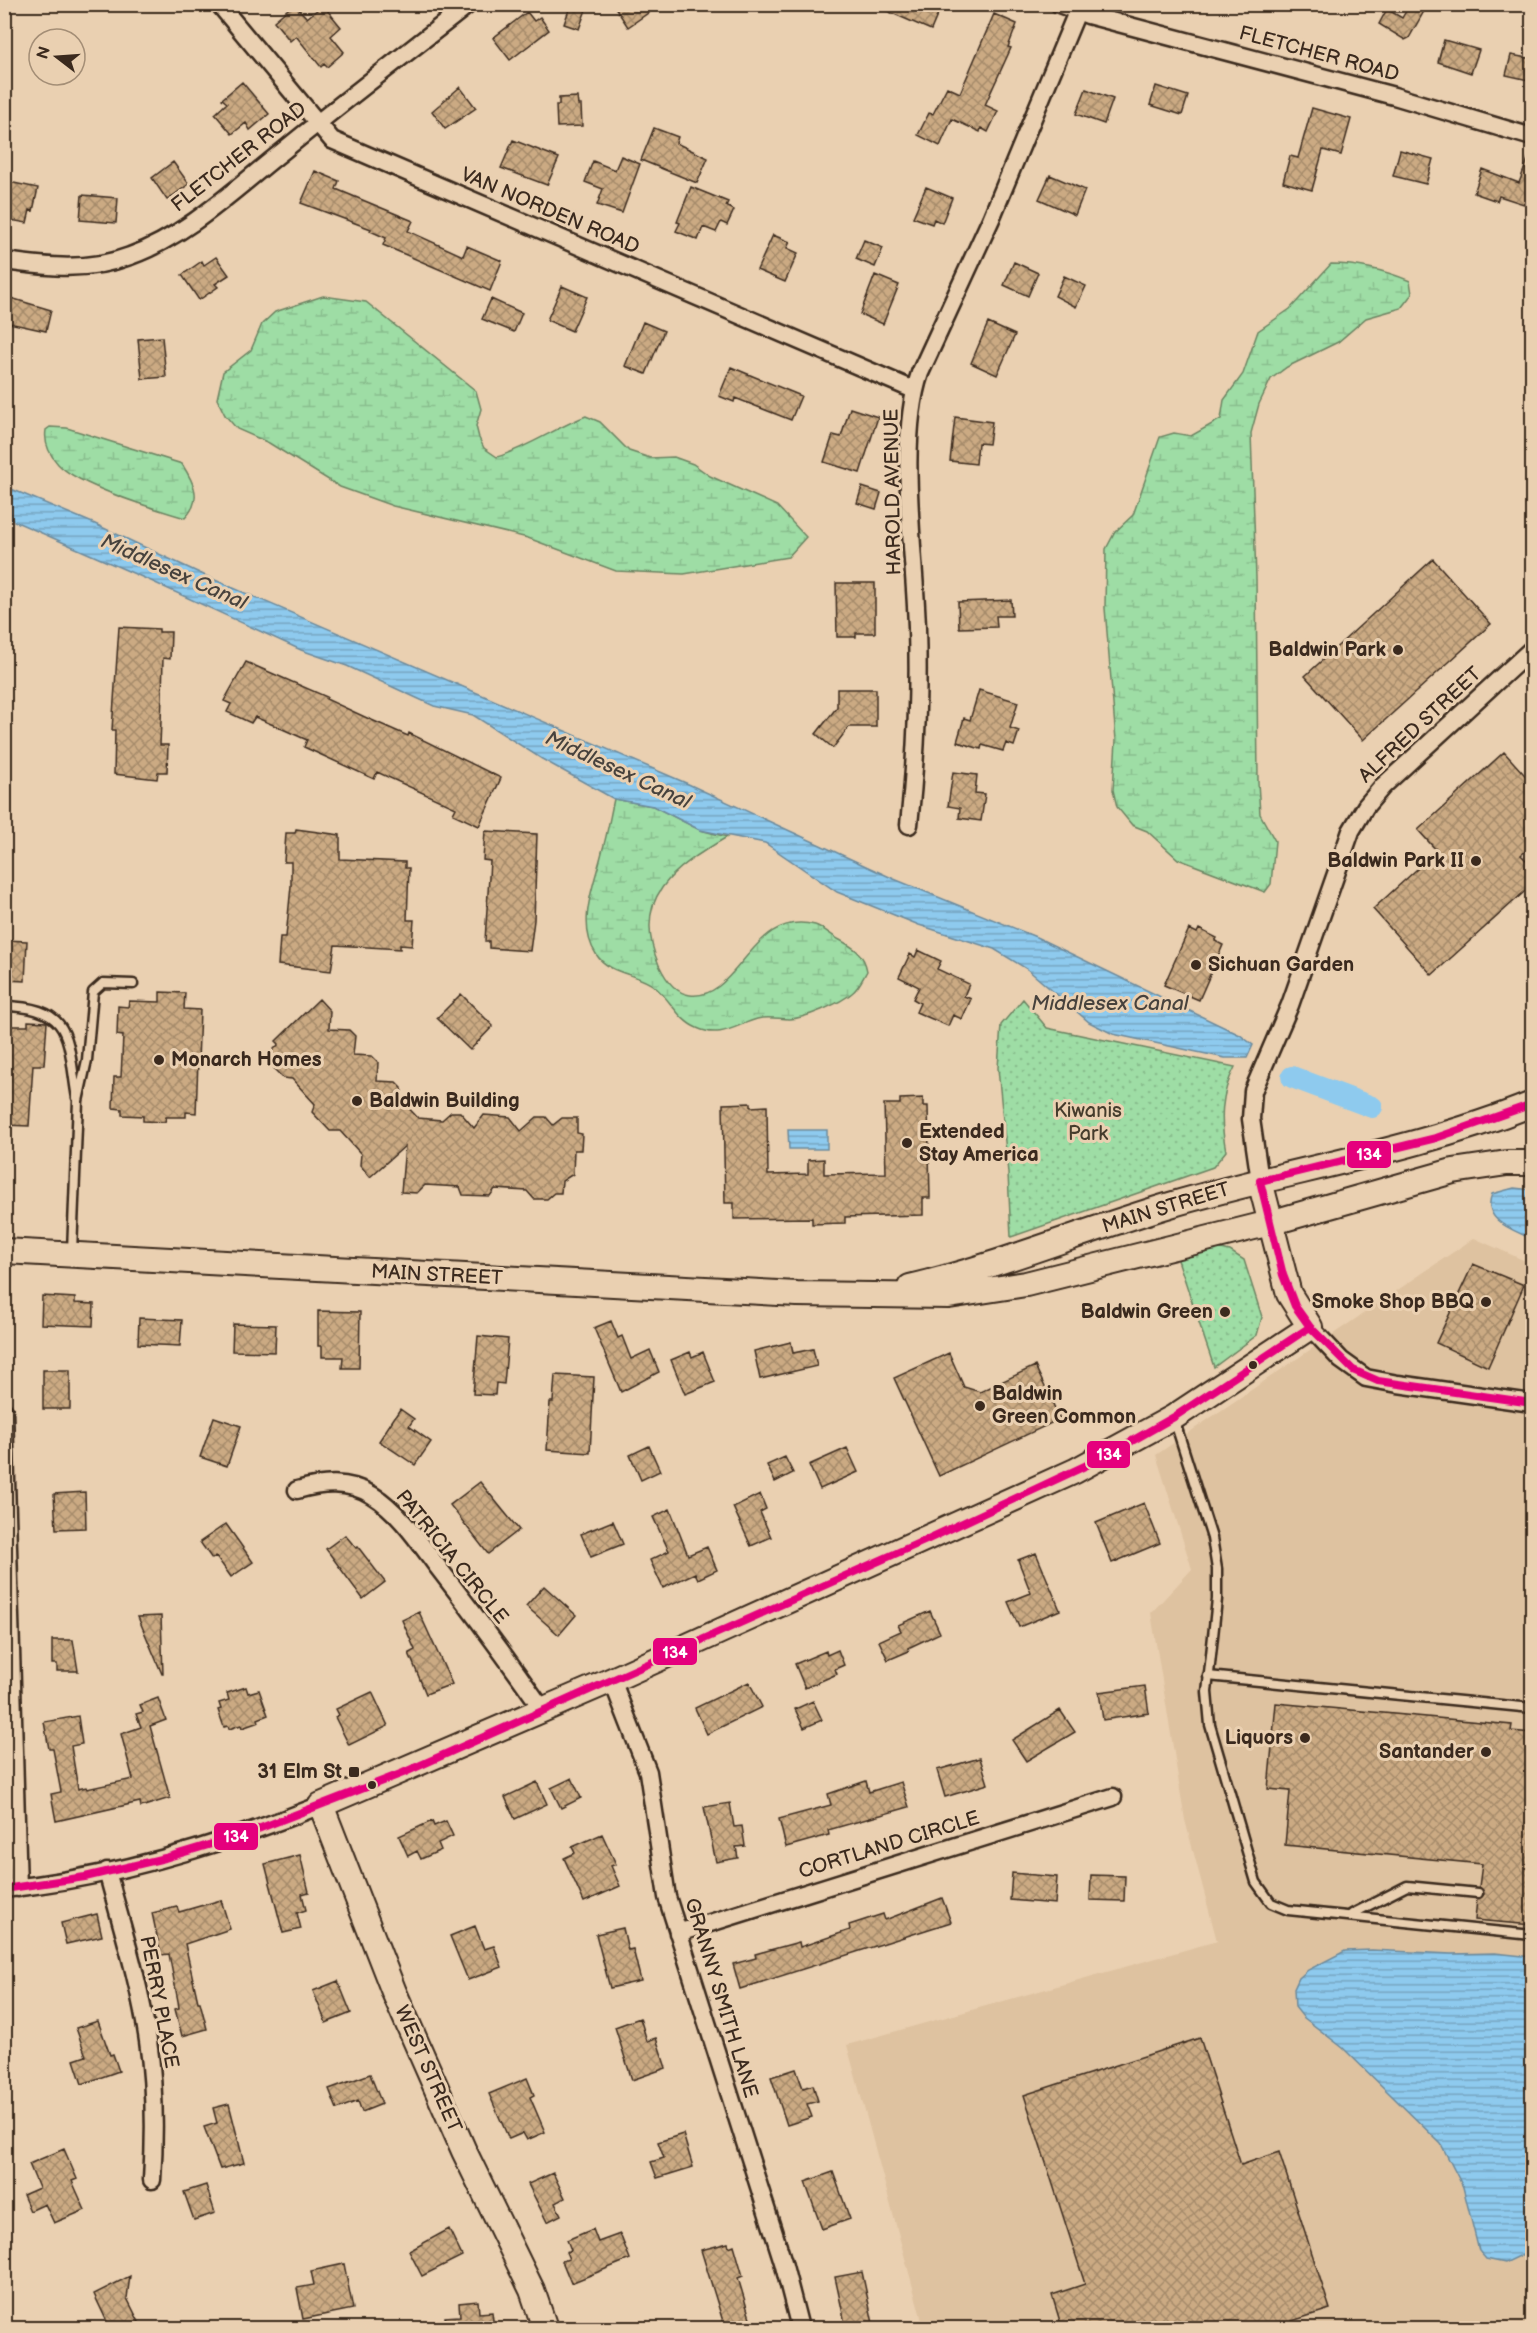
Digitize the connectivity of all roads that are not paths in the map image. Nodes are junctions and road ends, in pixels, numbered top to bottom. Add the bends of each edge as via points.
1 (219, 4) edge
2 (469, 4) edge
3 (1059, 4) edge
4 (1077, 12) junction
5 (317, 123) junction
6 (1533, 137) edge
7 (4, 261) edge
8 (914, 390) junction
9 (1533, 649) edge
10 (909, 825) dead end
11 (132, 984) dead end
12 (4, 1006) edge
13 (78, 1101) junction
14 (1533, 1104) edge
15 (1533, 1163) edge
16 (1260, 1181) junction
17 (1270, 1223) junction
18 (4, 1251) edge
19 (72, 1255) junction
20 (869, 1295) junction
21 (1310, 1327) junction
22 (1533, 1402) edge
23 (4, 1411) edge
24 (1174, 1417) junction
25 (297, 1490) dead end
26 (1208, 1676) junction
27 (612, 1680) junction
28 (1533, 1708) edge
29 (543, 1710) junction
30 (1113, 1797) dead end
31 (321, 1805) junction
32 (107, 1871) junction
33 (11, 1889) edge
34 (1478, 1893) dead end
35 (1351, 1914) junction
36 (678, 1933) junction
37 (1533, 1935) edge
38 (152, 2180) dead end
39 (546, 2328) edge
40 (800, 2328) edge

1 - 5 street, VAN NORDEN ROAD
2 - 5 street, FLETCHER ROAD
3 - 4 street, FLETCHER ROAD
4 - 6 street, FLETCHER ROAD
4 - 8 street, HAROLD AVENUE
5 - 7 street, FLETCHER ROAD via 193,221 131,256 102,265 71,268
5 - 8 street, VAN NORDEN ROAD via 334,141
8 - 10 street, HAROLD AVENUE via 910,465 917,681
9 - 16 street, ALFRED STREET via 1390,779 1351,831 1290,1005 1253,1091 1251,1119
11 - 13 lane via 103,982 93,992 87,1060
12 - 13 lane via 42,1010 60,1023 67,1037
13 - 19 lane
14 - 16 main road, MAIN STREET via 1436,1138
15 - 17 main road, MAIN STREET via 1507,1162 1454,1171
16 - 17 main road
16 - 20 main road, MAIN STREET via 1169,1205 990,1266
17 - 20 main road, MAIN STREET via 980,1292 928,1297
17 - 21 main road via 1289,1294
18 - 19 main road, MAIN STREET
19 - 20 main road, MAIN STREET via 679,1289
21 - 22 street via 1341,1360 1366,1377
21 - 24 main road
23 - 33 street
24 - 26 lane via 1215,1554 1217,1599
24 - 27 main road via 1075,1471
25 - 29 street, PATRICIA CIRCLE via 316,1484 343,1484 372,1495 389,1509 462,1598
26 - 28 lane
26 - 35 lane via 1214,1740 1248,1861 1261,1893 1281,1908
27 - 29 main road
27 - 36 street, GRANNY SMITH LANE via 648,1772 664,1884
29 - 31 main road
30 - 36 street, CORTLAND CIRCLE
31 - 32 street via 230,1838
31 - 39 main road, WEST STREET via 419,2052 532,2290
32 - 33 street
32 - 38 street, PERRY PLACE via 133,1965 148,2041 154,2114
34 - 35 lane via 1407,1886
35 - 37 lane
36 - 40 street, GRANNY SMITH LANE via 783,2262

